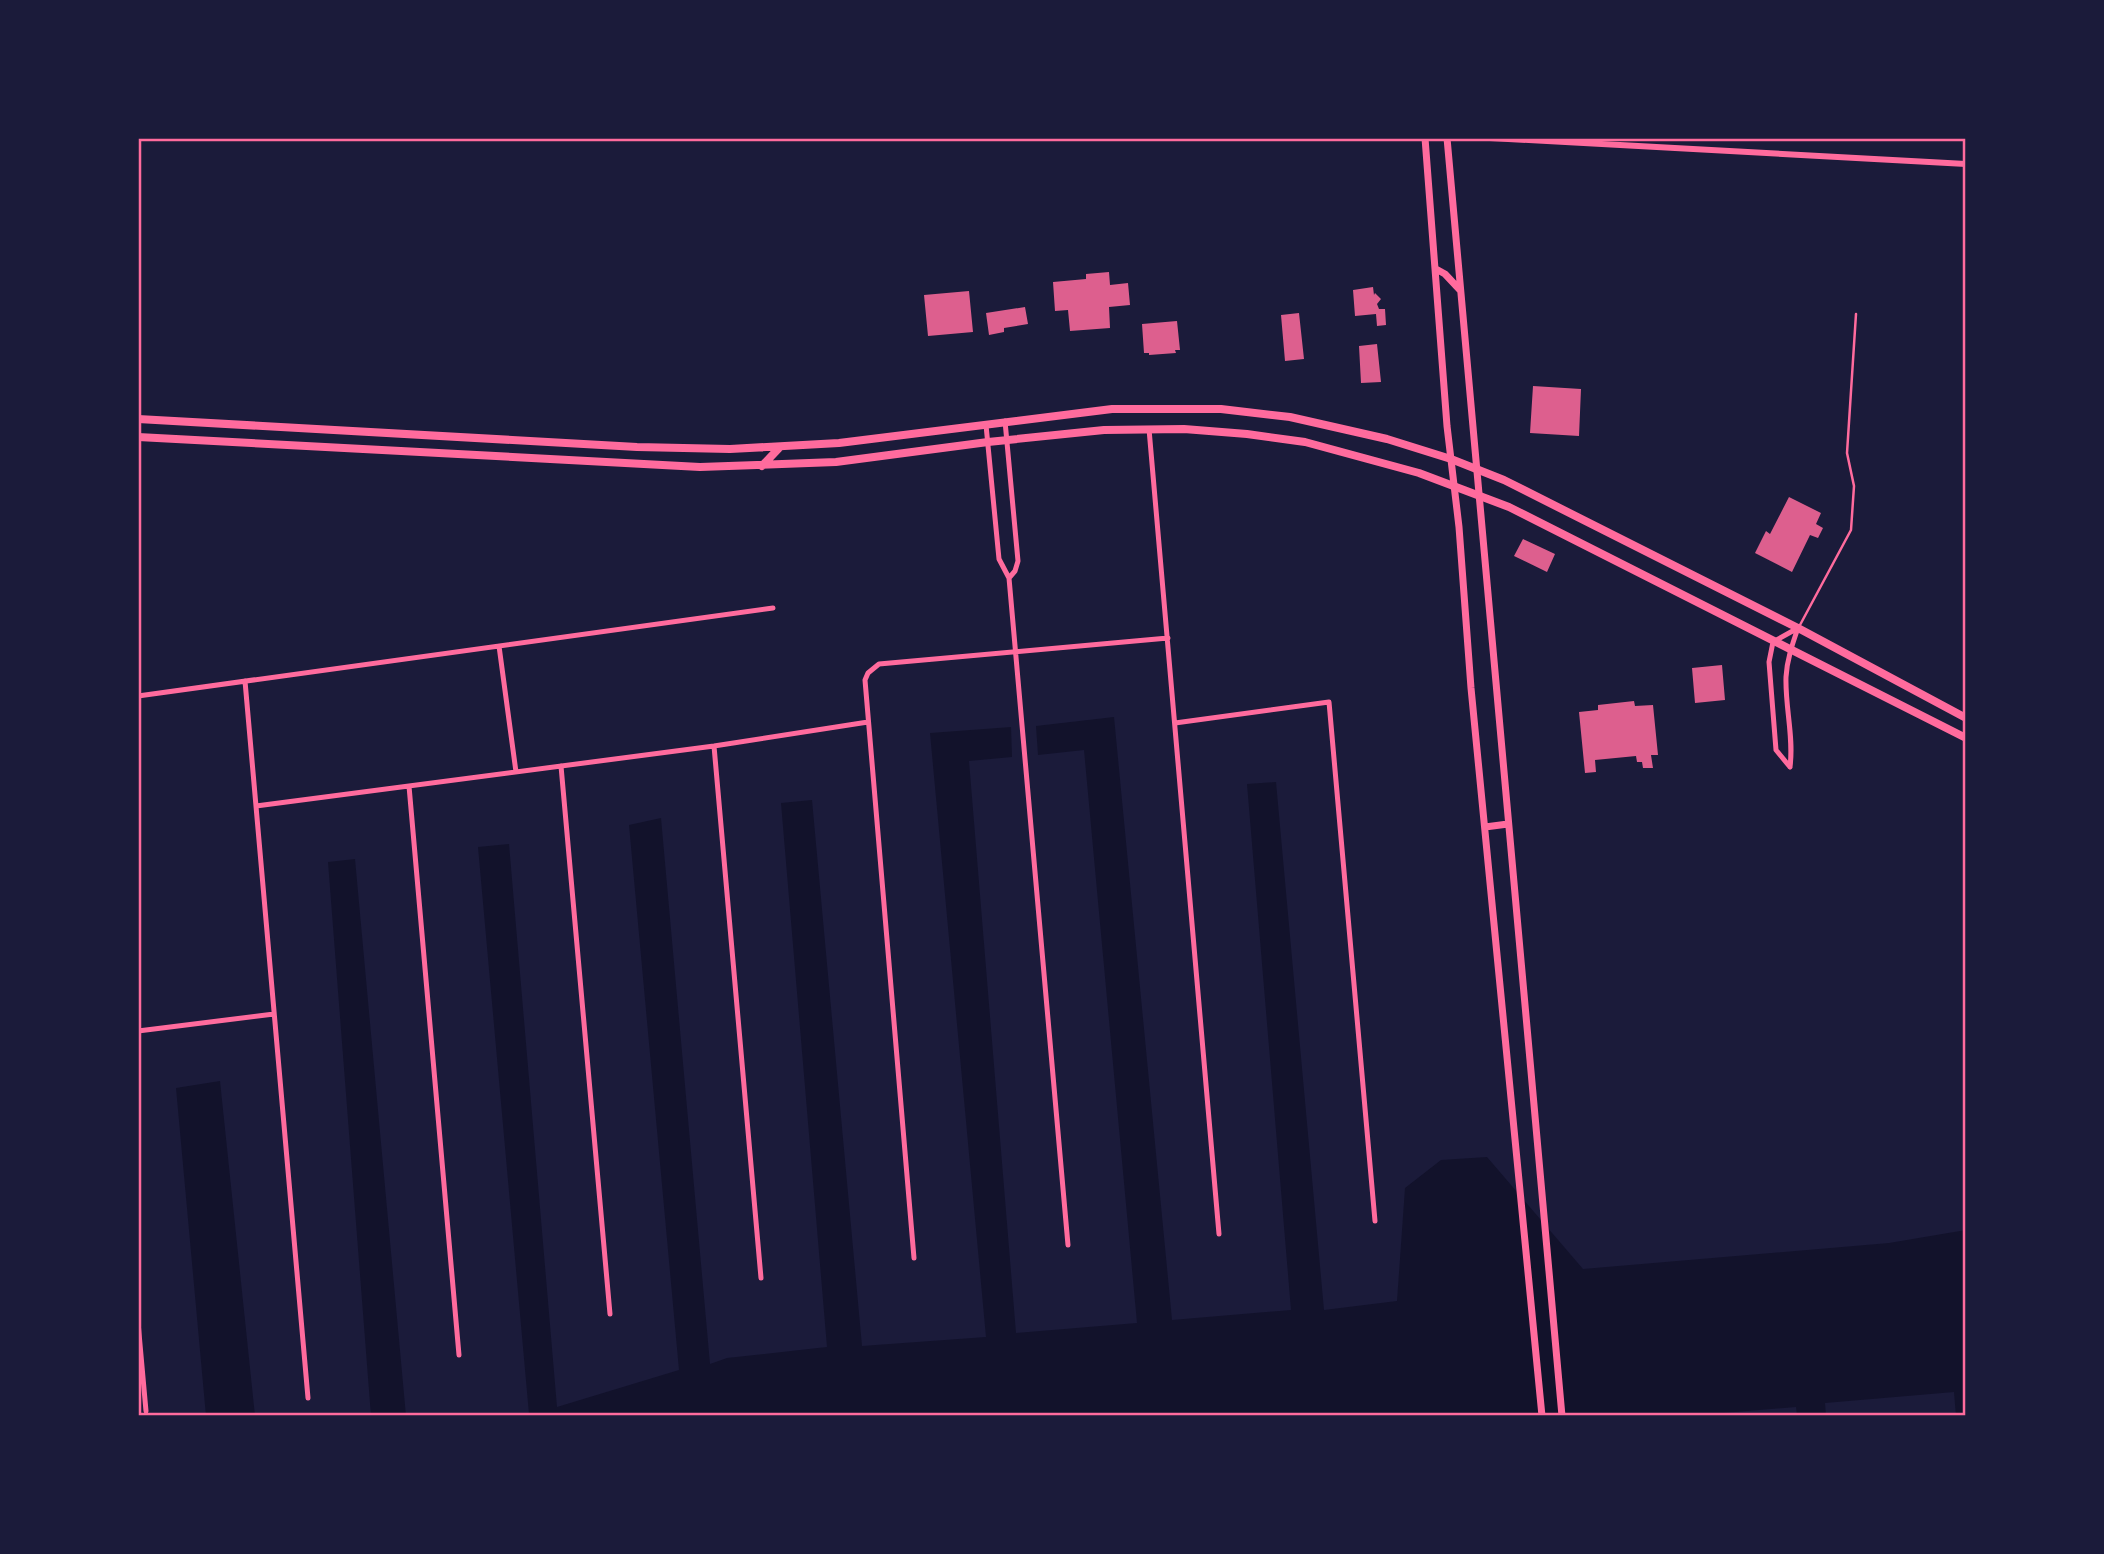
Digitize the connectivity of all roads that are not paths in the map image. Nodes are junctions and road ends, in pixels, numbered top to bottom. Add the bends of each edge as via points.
1 (1425, 138) edge
2 (1447, 138) edge
3 (1490, 138) edge
4 (1966, 164) edge
5 (1436, 269) junction
6 (1460, 291) junction
7 (1856, 314) dead end
8 (138, 419) edge
9 (1005, 421) junction
10 (986, 424) junction
11 (1149, 429) junction
12 (138, 437) edge
13 (1006, 440) junction
14 (988, 442) junction
15 (780, 447) junction
16 (1451, 459) junction
17 (762, 466) junction
18 (1477, 469) junction
19 (1454, 486) junction
20 (1479, 496) junction
21 (1009, 578) junction
22 (773, 608) dead end
23 (1798, 628) junction
24 (1168, 638) junction
25 (1773, 642) junction
26 (499, 646) junction
27 (1790, 650) junction
28 (1015, 651) junction
29 (245, 681) junction
30 (138, 696) edge
31 (1966, 718) edge
32 (868, 722) junction
33 (1175, 723) junction
34 (1966, 738) edge
35 (714, 746) junction
36 (561, 766) junction
37 (516, 772) junction
38 (409, 786) junction
39 (256, 806) junction
40 (1508, 824) junction
41 (1485, 827) junction
42 (275, 1014) junction
43 (138, 1031) edge
44 (1375, 1221) dead end
45 (1219, 1234) dead end
46 (1068, 1245) dead end
47 (914, 1258) dead end
48 (761, 1278) dead end
49 (610, 1314) dead end
50 (138, 1322) edge
51 (459, 1354) dead end
52 (308, 1398) dead end
53 (146, 1411) dead end
54 (1542, 1416) edge
55 (1562, 1416) edge

1 - 5 main road
2 - 6 main road
3 - 4 street
5 - 6 main road
5 - 16 main road
6 - 18 main road
7 - 23 lane via 1847,453 1854,486 1852,530
8 - 15 main road via 669,448
9 - 10 main road
9 - 13 street
9 - 16 main road via 1111,409 1221,409 1331,425
10 - 14 street
10 - 15 main road
11 - 13 main road
11 - 19 main road via 1227,432 1312,444
11 - 24 street
12 - 17 main road via 667,466
13 - 14 main road
13 - 21 street via 1018,561
14 - 17 main road via 836,462
14 - 21 street via 999,559
15 - 17 main road
16 - 18 main road
16 - 19 main road
18 - 20 main road
18 - 23 main road
19 - 20 main road
19 - 41 main road
20 - 25 main road
20 - 40 main road
21 - 28 street
22 - 26 street
23 - 25 street
23 - 27 street
23 - 31 main road
24 - 28 street
24 - 33 street
25 - 27 main road
25 - 27 street via 1769,663 1776,750 1790,767 1786,679
26 - 29 street
26 - 37 street
27 - 34 main road
28 - 32 street via 879,664 865,680
28 - 46 street
29 - 30 street
29 - 39 street
32 - 35 street
32 - 47 street
33 - 44 street via 1329,702
33 - 45 street
35 - 36 street
35 - 48 street
36 - 37 street
36 - 49 street
37 - 38 street
38 - 39 street
38 - 51 street
39 - 42 street
40 - 41 main road
40 - 55 main road
41 - 54 main road
42 - 43 street
42 - 52 street
50 - 53 street

